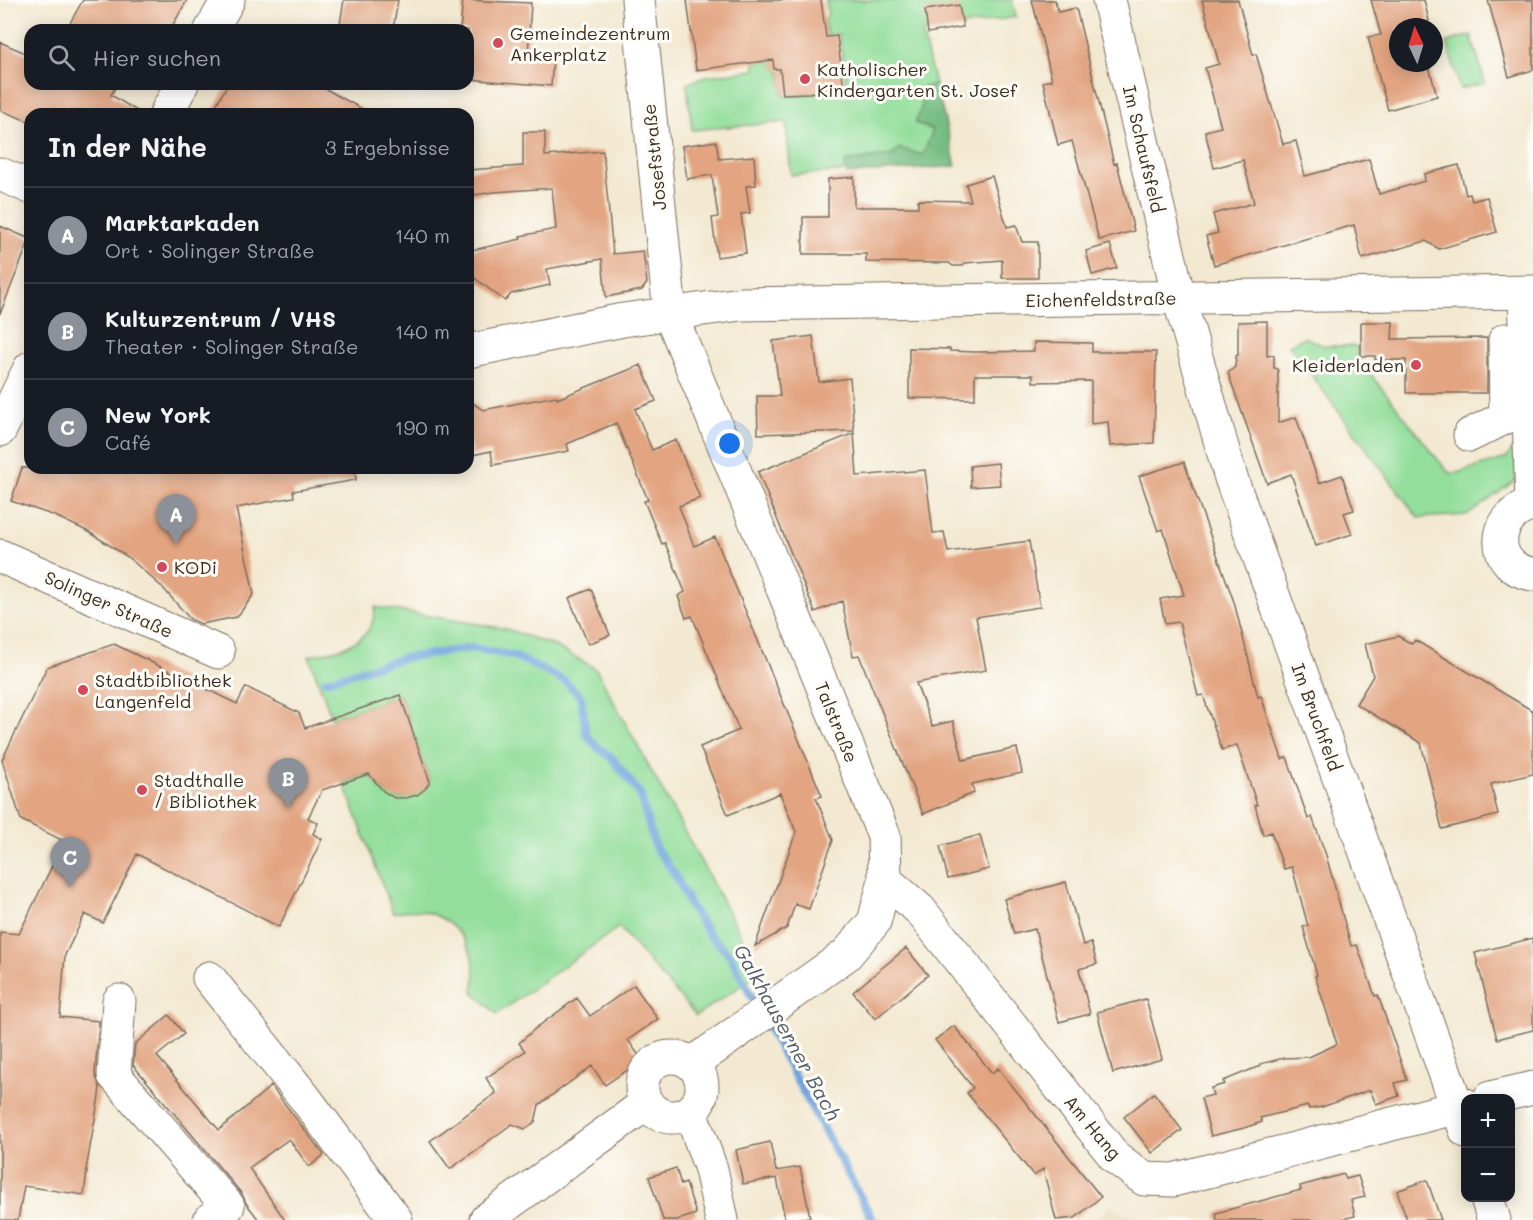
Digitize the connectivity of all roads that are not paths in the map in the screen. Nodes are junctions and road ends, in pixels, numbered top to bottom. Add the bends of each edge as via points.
1 (228, 0) edge
2 (638, 0) edge
3 (1109, 0) edge
4 (215, 24) edge
5 (180, 90) edge
6 (169, 108) edge
7 (0, 174) edge
8 (24, 184) edge
9 (1521, 293) edge
10 (1179, 298) junction
11 (670, 313) junction
12 (474, 350) edge
13 (24, 384) edge
14 (0, 428) edge
15 (1470, 435) dead end
16 (1533, 504) edge
17 (0, 556) edge
18 (1533, 574) edge
19 (218, 652) dead end
20 (885, 880) junction
21 (208, 978) dead end
22 (119, 1001) dead end
23 (692, 1064) junction
24 (1533, 1088) edge
25 (1507, 1094) edge
26 (646, 1103) junction
27 (1461, 1109) edge
28 (690, 1111) junction
29 (1461, 1114) edge
30 (1489, 1202) edge
31 (210, 1220) edge
32 (396, 1220) edge
33 (486, 1220) edge
34 (722, 1220) edge
35 (1494, 1220) edge

1 - 4 street
2 - 11 street, Josefstraße
3 - 10 street, Im Schaufsfeld
5 - 6 street
7 - 8 street
9 - 10 street, Eichenfeldstraße
9 - 15 street via 1506,417
9 - 16 street
10 - 11 street, Eichenfeldstraße via 741,304
10 - 27 street, Im Bruchfeld via 1231,478
11 - 12 street, Eichenfeldstraße
11 - 20 street, Talstraße via 884,836
13 - 14 street
16 - 18 street via 1509,516 1501,540 1511,565
17 - 19 street, Solinger Straße
20 - 23 street, Talstraße via 874,922 846,955
20 - 29 street, Am Hang via 920,910 1115,1157 1144,1179 1173,1180
21 - 32 street
22 - 31 street via 114,1075 228,1206
23 - 26 street via 669,1056 648,1068 642,1084
23 - 28 street via 702,1080 702,1090
24 - 25 street
26 - 28 street via 667,1116 677,1117
26 - 33 street
28 - 34 street via 711,1169
30 - 35 street

